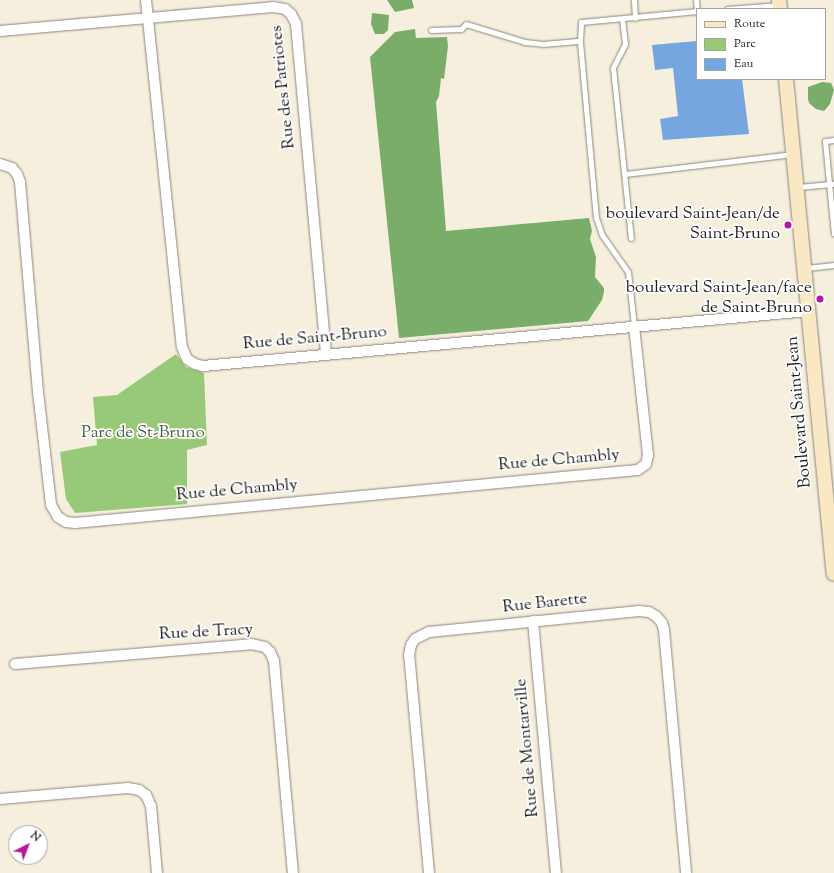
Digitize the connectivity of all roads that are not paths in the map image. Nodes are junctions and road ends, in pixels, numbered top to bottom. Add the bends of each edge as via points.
1 (146, 0) edge
2 (634, 0) edge
3 (779, 5) edge
4 (740, 8) edge
5 (696, 12) edge
6 (148, 18) junction
7 (635, 18) junction
8 (622, 19) junction
9 (431, 30) dead end
10 (0, 31) edge
11 (580, 41) junction
12 (786, 80) edge
13 (834, 140) edge
14 (794, 154) junction
15 (0, 164) edge
16 (834, 168) edge
17 (828, 169) junction
18 (625, 174) junction
19 (832, 184) edge
20 (797, 187) junction
21 (834, 234) edge
22 (631, 238) dead end
23 (834, 265) edge
24 (805, 268) junction
25 (809, 311) junction
26 (634, 326) junction
27 (326, 354) junction
28 (834, 574) edge
29 (533, 621) junction
30 (15, 664) dead end
31 (0, 799) edge
32 (157, 873) edge
33 (293, 873) edge
34 (429, 873) edge
35 (556, 873) edge
36 (686, 873) edge

1 - 6 street, Rue de Saint-Bruno
2 - 7 lane
3 - 4 lane
5 - 7 lane
6 - 10 street, Rue des Patriotes
6 - 27 street, Rue de Saint-Bruno via 182,347 185,355 191,362 203,366
6 - 27 street, Rue des Patriotes via 277,6 285,9 293,17 296,24
7 - 8 lane
8 - 11 lane via 581,22
8 - 18 lane via 625,44 614,68
9 - 11 lane via 461,29 466,24 525,42 543,44
11 - 26 lane via 596,218 602,235 628,272
12 - 14 street, Boulevard Saint-Jean
13 - 17 lane via 825,141
14 - 18 lane
14 - 20 street, Boulevard Saint-Jean
15 - 26 street, Rue de Chambly via 12,168 20,182 51,505 55,514 66,522 638,470 646,464 648,455
16 - 17 lane
17 - 19 lane
18 - 22 lane
19 - 20 lane
19 - 21 lane
20 - 24 street, Boulevard Saint-Jean
23 - 24 lane
24 - 25 street, Boulevard Saint-Jean
25 - 26 street, Rue de Saint-Bruno
25 - 28 street, Boulevard Saint-Jean
26 - 27 street, Rue de Saint-Bruno
29 - 34 street, Rue Barette via 429,632 418,636 411,645 409,655
29 - 35 street, Rue de Montarville
29 - 36 street, Rue Barette via 639,611 652,614 662,623 665,632
30 - 33 street, Rue de Tracy via 253,643 265,647 274,661
31 - 32 street via 128,788 139,790 146,795 151,806

